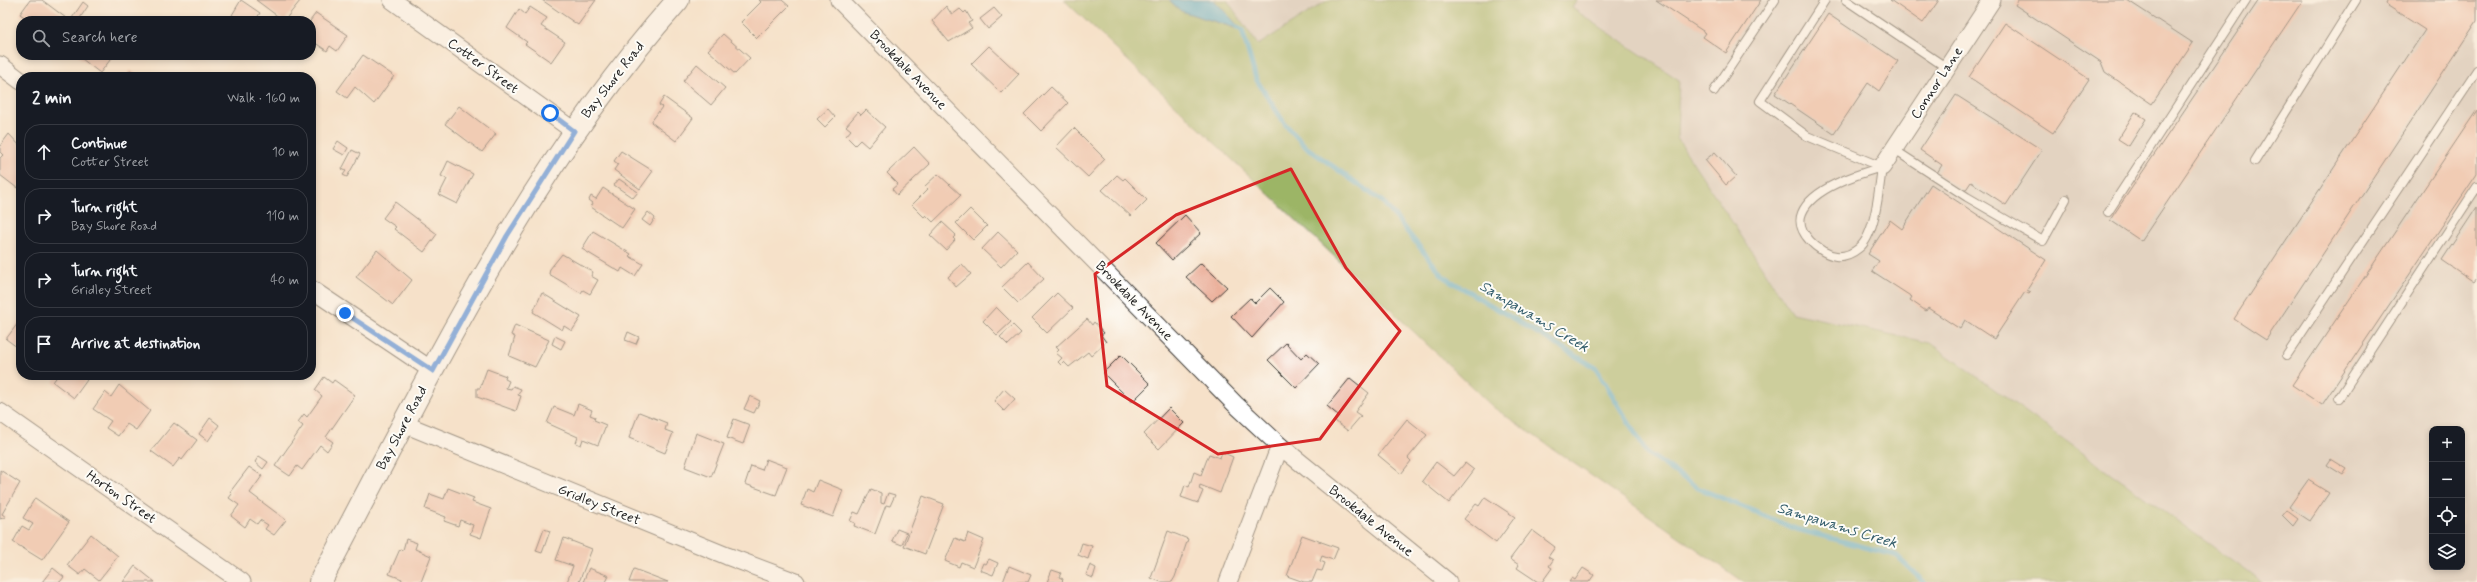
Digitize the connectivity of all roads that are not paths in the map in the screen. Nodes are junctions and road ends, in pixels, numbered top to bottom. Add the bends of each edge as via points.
1 (392, 0) edge
2 (678, 0) edge
3 (839, 0) edge
4 (1775, 0) edge
5 (1825, 0) edge
6 (1846, 0) edge
7 (1992, 0) edge
8 (2246, 0) edge
9 (2356, 0) edge
10 (0, 65) edge
11 (1947, 68) junction
12 (2477, 70) edge
13 (16, 77) edge
14 (1714, 91) dead end
15 (574, 131) junction
16 (1894, 149) junction
17 (2255, 161) dead end
18 (1882, 167) junction
19 (2477, 187) edge
20 (2066, 199) dead end
21 (2108, 212) dead end
22 (316, 292) edge
23 (2287, 355) dead end
24 (433, 371) junction
25 (2339, 398) dead end
26 (0, 412) edge
27 (404, 424) junction
28 (1280, 446) junction
29 (242, 582) edge
30 (320, 582) edge
31 (796, 582) edge
32 (1228, 582) edge
33 (1448, 582) edge

1 - 15 street, Cotter Street
2 - 15 main road, Bay Shore Road via 623,66
3 - 28 street, Brookdale Avenue via 1235,404
4 - 14 lane
5 - 18 lane via 1760,101 1806,136
6 - 11 lane
7 - 11 street, Connor Lane
8 - 21 lane
9 - 17 lane
10 - 13 street
11 - 16 street, Connor Lane
12 - 23 lane
15 - 24 main road, Bay Shore Road via 515,222
16 - 18 street, Connor Lane
16 - 20 lane via 1967,197 2043,241
18 - 18 lane via 1836,183 1808,203 1801,214 1800,224 1805,235 1818,247 1836,256 1846,256 1860,248 1874,216
19 - 25 lane
22 - 24 street
24 - 27 main road, Bay Shore Road
26 - 29 street, Horton Street
27 - 30 main road, Bay Shore Road
27 - 31 street, Gridley Street
28 - 32 street
28 - 33 street, Brookdale Avenue

